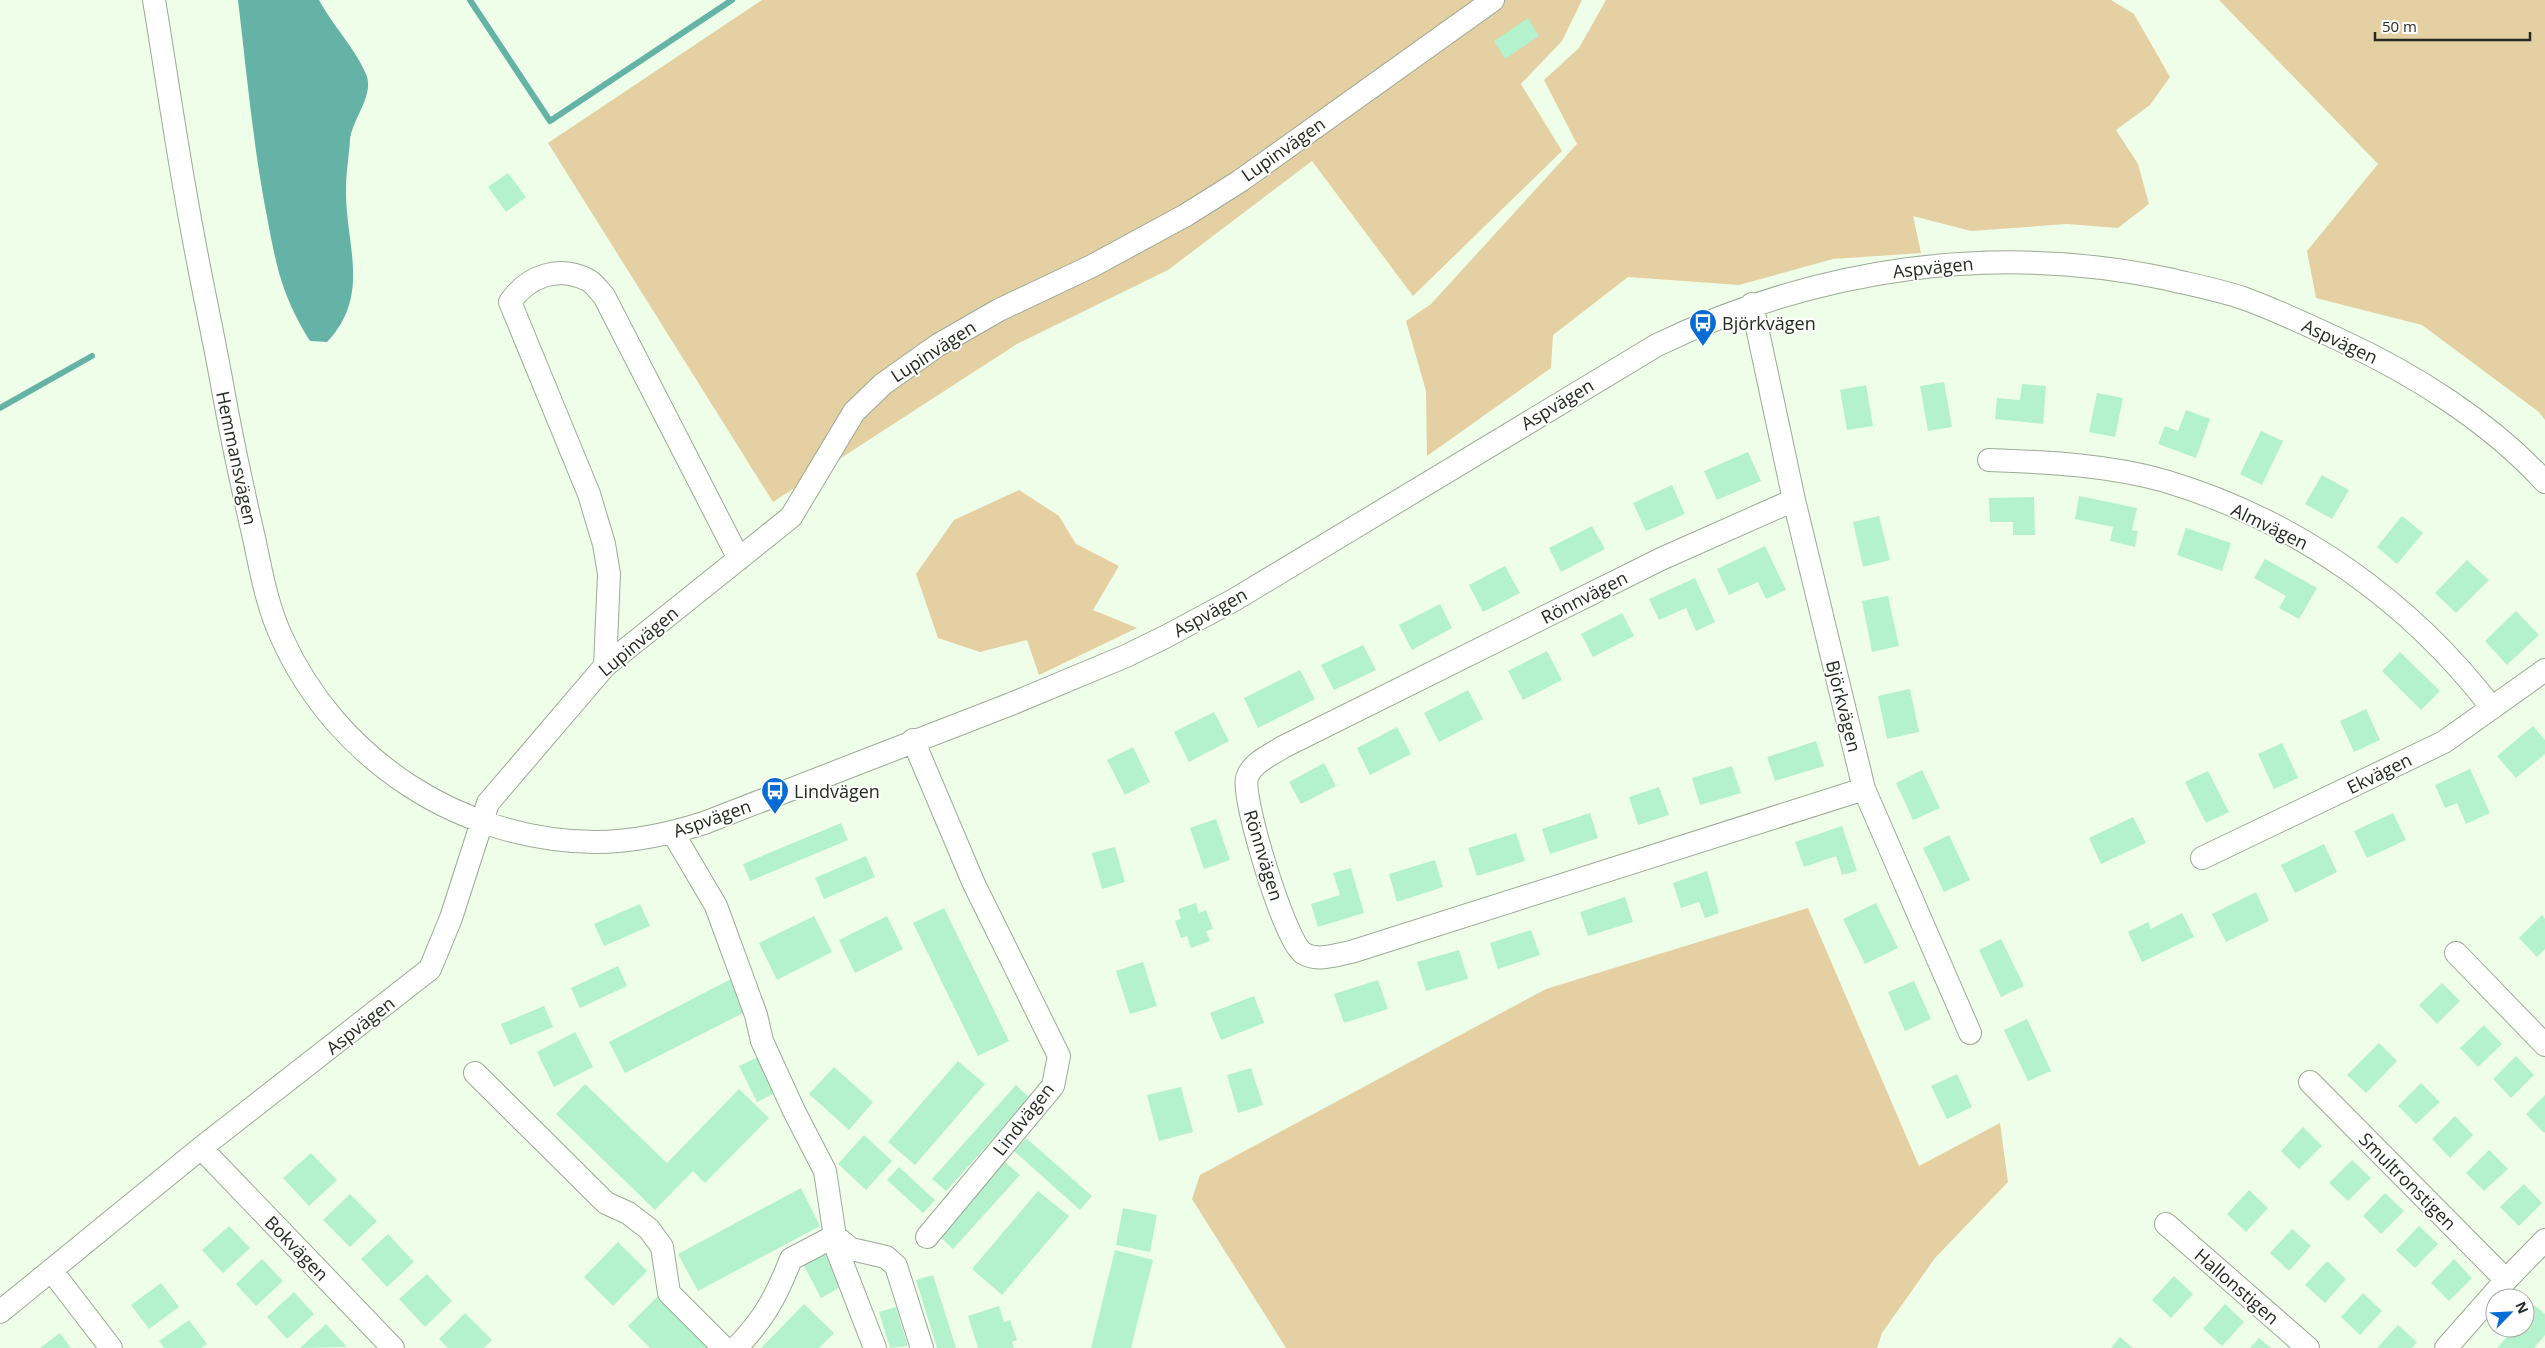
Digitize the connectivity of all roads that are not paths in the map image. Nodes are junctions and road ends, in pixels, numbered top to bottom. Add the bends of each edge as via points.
1 (154, 0) edge
2 (1493, 0) edge
3 (1752, 304) junction
4 (1989, 460) dead end
5 (2545, 482) edge
6 (1794, 500) junction
7 (740, 559) junction
8 (605, 666) junction
9 (2545, 670) edge
10 (2492, 708) junction
11 (913, 740) junction
12 (1864, 789) junction
13 (482, 823) junction
14 (673, 833) junction
15 (2202, 858) dead end
16 (2456, 953) dead end
17 (1970, 1033) dead end
18 (2545, 1045) edge
19 (475, 1073) dead end
20 (2310, 1082) dead end
21 (201, 1148) junction
22 (2166, 1224) dead end
23 (835, 1236) junction
24 (927, 1237) dead end
25 (2545, 1240) edge
26 (51, 1270) junction
27 (2506, 1280) junction
28 (0, 1312) edge
29 (111, 1348) edge
30 (393, 1348) edge
31 (724, 1348) edge
32 (736, 1348) edge
33 (875, 1348) edge
34 (922, 1348) edge
35 (2308, 1348) edge
36 (2446, 1348) edge

1 - 13 street, Hemmansvägen via 192,234 234,449 267,598 282,637 301,674 348,738 398,779 432,800
2 - 7 street, Lupinvägen via 1240,181 1092,266 999,310 938,344 883,384 854,412 791,518
3 - 5 street, Aspvägen via 1811,287 1915,267 1981,262 2069,264 2126,270 2243,298 2364,351 2432,389 2478,422
3 - 6 street, Björkvägen
3 - 11 street, Aspvägen via 1657,344 1234,600 1165,636 1126,656 1011,704
4 - 10 street, Almvägen via 2100,468 2165,481 2291,534 2346,567 2399,607 2465,673
6 - 12 street, Björkvägen
6 - 12 street, Rönnvägen via 1661,559 1283,747 1251,769 1247,778 1245,789 1253,824 1286,928 1301,953 1315,958 1351,952
7 - 8 street, Lupinvägen
7 - 8 street via 604,296 589,280 567,272 544,274 525,284 510,302 589,494 604,544 609,574
8 - 13 street, Lupinvägen via 488,803
9 - 10 street, Ekvägen
10 - 15 street, Ekvägen via 2444,742
11 - 14 street, Aspvägen
11 - 24 street, Lindvägen via 974,884 1059,1056 1053,1086
12 - 17 street, Björkvägen
13 - 14 street, Aspvägen via 548,839 596,842
13 - 21 street, Aspvägen via 451,918 430,969
14 - 23 street via 716,906 756,1015 762,1041 825,1172
16 - 18 street
19 - 31 street via 606,1203 628,1213 649,1229 662,1247 670,1293
20 - 27 street, Smultronstigen
21 - 26 street, Aspvägen
21 - 30 street, Bokvägen
22 - 35 street, Hallonstigen
23 - 32 street via 791,1259 776,1296 755,1328
23 - 33 street via 836,1250
23 - 34 street via 851,1248 886,1257 896,1266
25 - 27 street
26 - 28 street, Aspvägen
26 - 29 street
27 - 36 street

